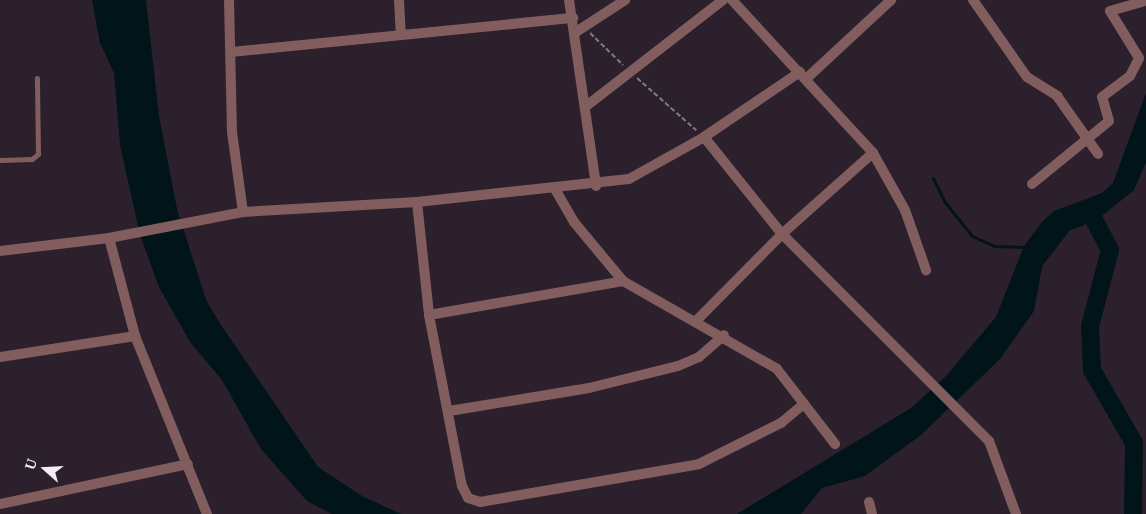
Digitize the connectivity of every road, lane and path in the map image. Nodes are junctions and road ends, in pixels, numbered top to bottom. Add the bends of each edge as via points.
1 (230, 0) edge
2 (399, 0) edge
3 (569, 0) edge
4 (625, 0) edge
5 (723, 0) edge
6 (732, 0) edge
7 (892, 0) edge
8 (973, 0) edge
9 (1144, 1) edge
10 (573, 18) junction
11 (580, 30) junction
12 (401, 35) junction
13 (231, 52) junction
14 (631, 72) junction
15 (803, 75) junction
16 (36, 78) dead end
17 (585, 107) junction
18 (704, 137) junction
19 (1087, 141) junction
20 (873, 153) junction
21 (1098, 154) dead end
22 (0, 160) edge
23 (1032, 184) dead end
24 (596, 186) junction
25 (555, 189) junction
26 (418, 202) junction
27 (243, 212) junction
28 (782, 234) junction
29 (109, 238) junction
30 (0, 251) edge
31 (926, 270) dead end
32 (623, 281) junction
33 (428, 315) junction
34 (694, 322) junction
35 (724, 335) junction
36 (135, 336) junction
37 (0, 357) edge
38 (804, 404) junction
39 (449, 411) junction
40 (835, 444) dead end
41 (188, 464) junction
42 (869, 502) dead end
43 (0, 504) edge
44 (207, 514) edge
45 (872, 514) edge
46 (1016, 514) edge

1 - 13 street
2 - 12 street
3 - 10 street
4 - 11 street
5 - 14 street
6 - 15 street
7 - 15 street
8 - 19 street via 1027,78 1057,96
9 - 19 street via 1110,11 1138,58 1130,76 1102,97 1110,118
10 - 11 street
10 - 12 street
11 - 14 path
11 - 17 street
12 - 13 street
13 - 27 street via 232,132
14 - 17 street
14 - 18 path
15 - 18 street
15 - 20 street
16 - 22 lane via 38,154 32,159
17 - 24 street
18 - 24 street via 647,172
18 - 28 street
19 - 21 street
19 - 23 street
20 - 28 street
20 - 31 street via 905,210
24 - 25 street
25 - 26 street
25 - 32 street via 574,222
26 - 27 street
26 - 33 street
27 - 29 street
28 - 34 street
28 - 46 street via 989,441
29 - 30 street
29 - 36 street
32 - 33 street
32 - 34 street
33 - 39 street
34 - 35 street
35 - 38 street via 777,369
35 - 39 street via 699,357 678,366 589,388
36 - 37 street
36 - 41 street
38 - 39 street via 781,424 699,464 480,502 468,498 462,486
38 - 40 street
41 - 43 street
41 - 44 street
42 - 45 street

